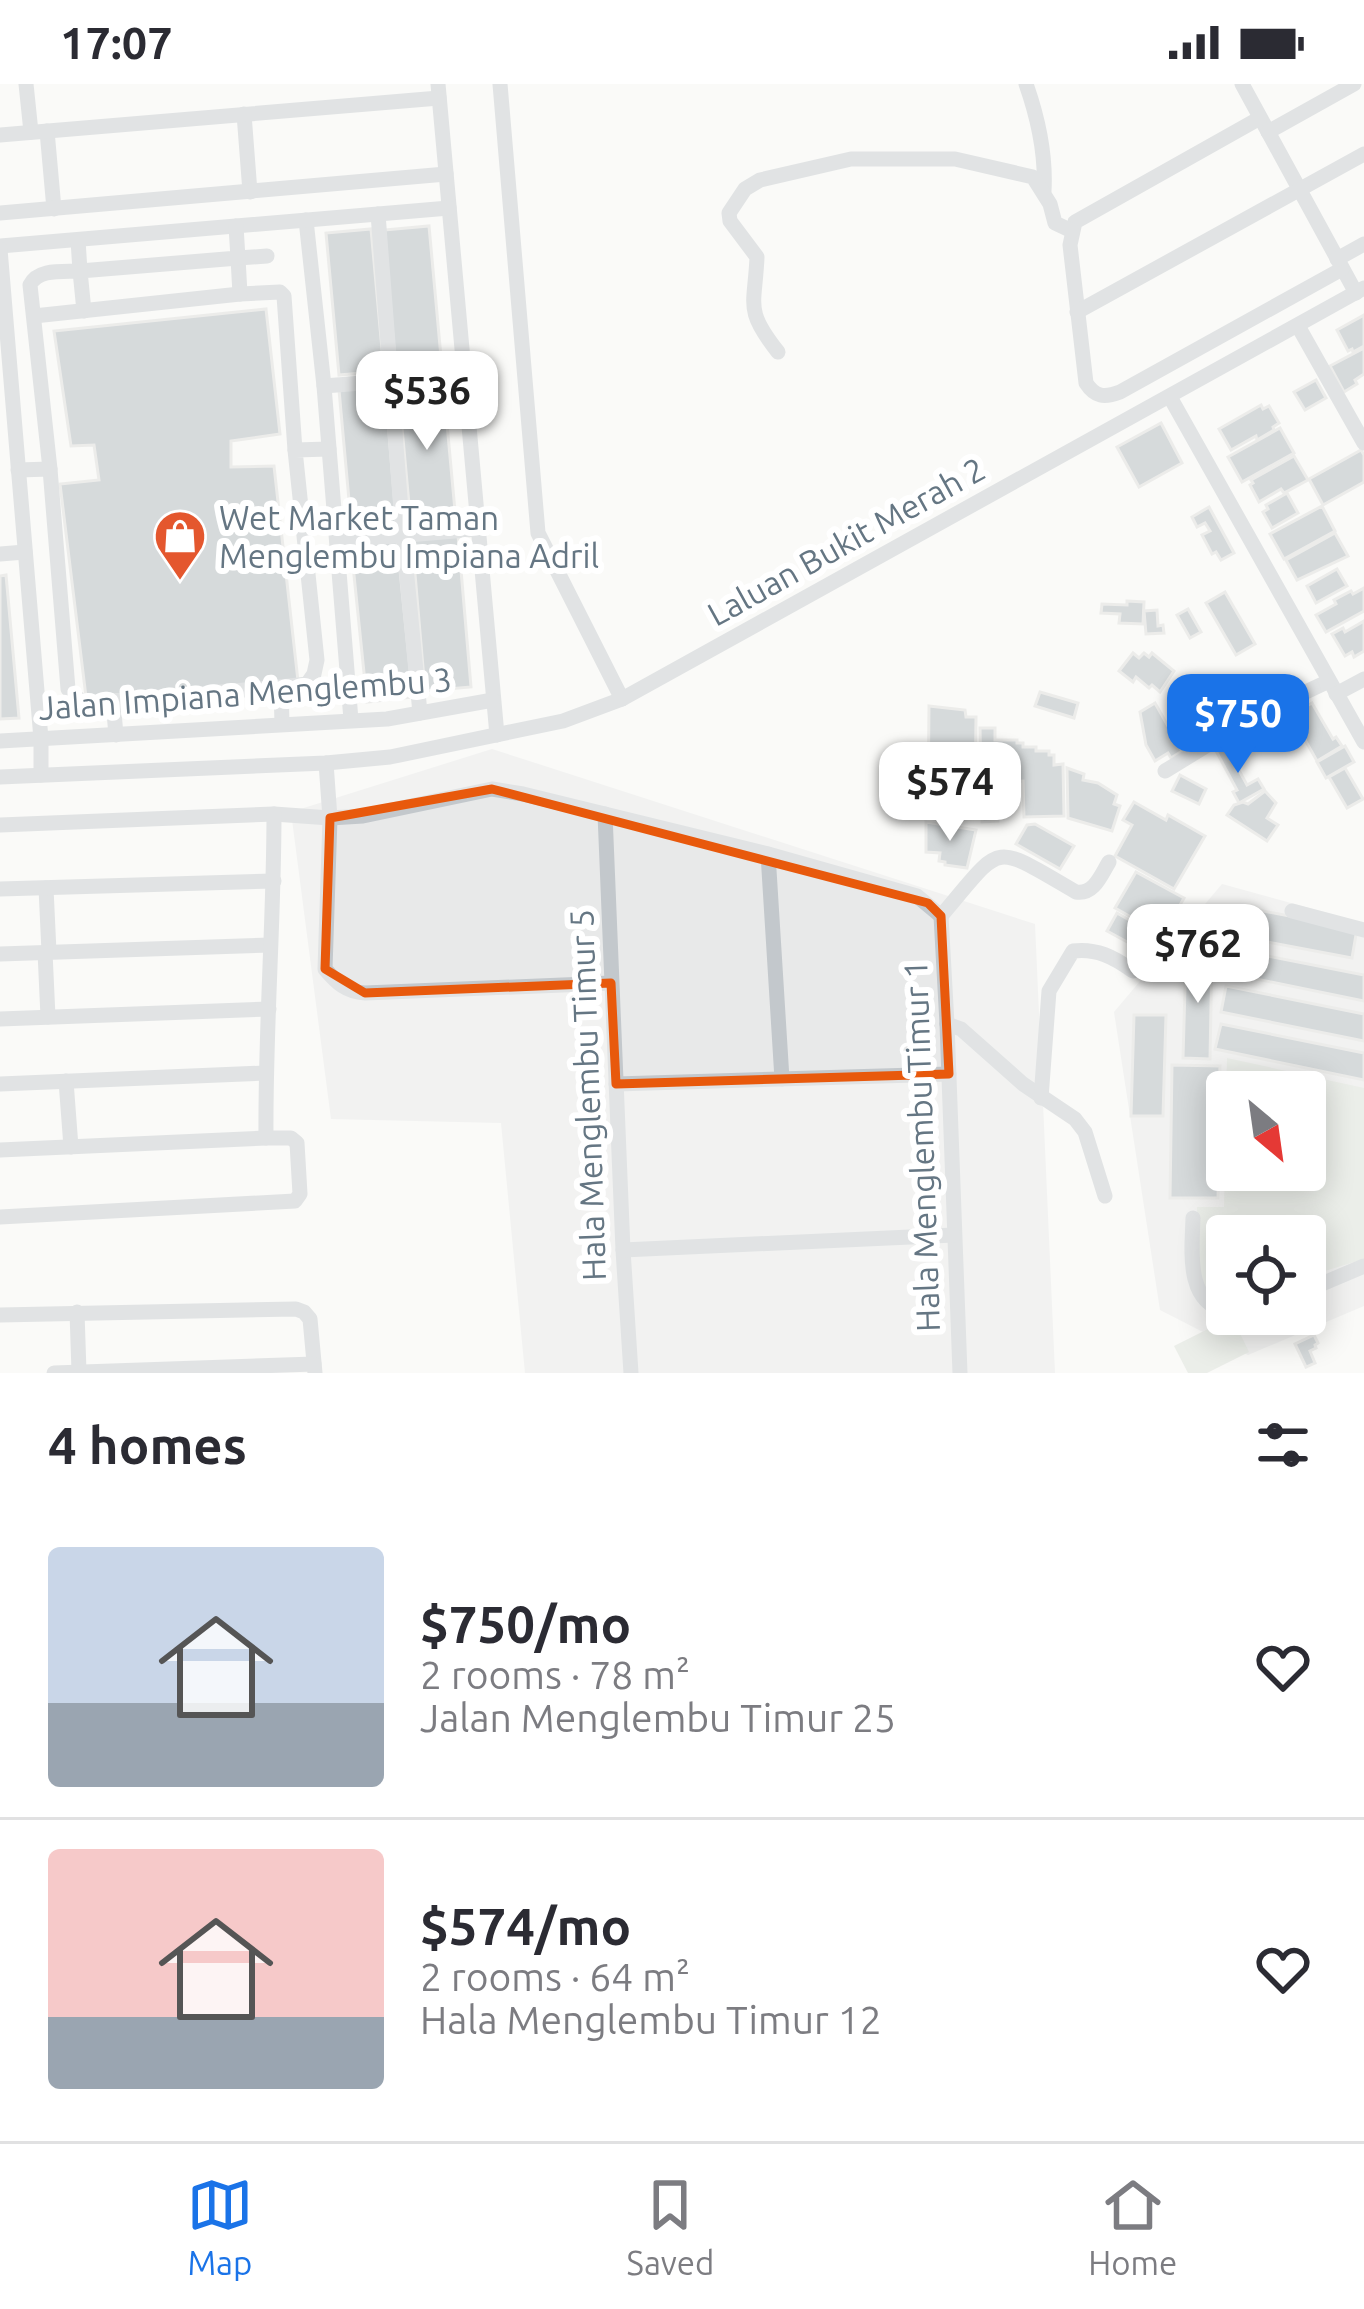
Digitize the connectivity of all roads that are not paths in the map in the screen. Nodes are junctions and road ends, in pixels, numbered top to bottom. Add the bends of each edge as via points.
1 (26, 84) edge
2 (500, 84) edge
3 (1026, 84) edge
4 (1242, 84) edge
5 (1354, 84) edge
6 (439, 91) edge
7 (244, 114) junction
8 (1264, 125) junction
9 (39, 132) junction
10 (0, 135) edge
11 (1364, 154) edge
12 (446, 174) junction
13 (1298, 190) junction
14 (250, 191) junction
15 (1044, 191) junction
16 (449, 208) junction
17 (54, 209) junction
18 (0, 213) edge
19 (378, 214) junction
20 (306, 220) junction
21 (236, 226) junction
22 (1072, 231) junction
23 (78, 239) junction
24 (1364, 244) edge
25 (0, 248) edge
26 (267, 256) dead end
27 (238, 258) junction
28 (1340, 264) junction
29 (80, 271) junction
30 (1360, 291) edge
31 (240, 294) junction
32 (84, 311) junction
33 (1076, 312) junction
34 (34, 316) junction
35 (1298, 326) junction
36 (778, 352) dead end
37 (464, 374) junction
38 (390, 381) junction
39 (325, 386) junction
40 (1170, 397) junction
41 (6, 399) edge
42 (1364, 443) edge
43 (329, 449) junction
44 (295, 450) junction
45 (50, 469) junction
46 (18, 470) junction
47 (478, 530) junction
48 (403, 536) junction
49 (337, 541) junction
50 (25, 552) junction
51 (0, 554) edge
52 (1364, 679) edge
53 (281, 687) junction
54 (1333, 687) junction
55 (622, 699) junction
56 (494, 700) junction
57 (113, 701) junction
58 (420, 713) junction
59 (351, 720) junction
60 (282, 724) junction
61 (116, 734) junction
62 (496, 735) junction
63 (41, 739) junction
64 (0, 741) edge
65 (1364, 742) edge
66 (326, 763) junction
67 (1165, 770) dead end
68 (41, 776) junction
69 (0, 777) edge
70 (274, 814) junction
71 (605, 814) junction
72 (330, 818) junction
73 (0, 825) edge
74 (768, 854) junction
75 (1109, 862) dead end
76 (274, 881) junction
77 (46, 888) junction
78 (0, 890) edge
79 (1292, 911) dead end
80 (940, 916) junction
81 (1364, 930) edge
82 (270, 944) junction
83 (47, 952) junction
84 (0, 954) edge
85 (1133, 970) dead end
86 (611, 983) junction
87 (269, 1009) junction
88 (48, 1017) junction
89 (0, 1019) edge
90 (947, 1024) junction
91 (265, 1073) junction
92 (949, 1074) junction
93 (782, 1079) junction
94 (66, 1081) junction
95 (0, 1084) edge
96 (616, 1084) junction
97 (1041, 1097) junction
98 (266, 1138) junction
99 (71, 1147) junction
100 (0, 1150) edge
101 (1105, 1196) dead end
102 (0, 1217) edge
103 (1193, 1218) dead end
104 (954, 1235) junction
105 (622, 1250) junction
106 (1364, 1266) edge
107 (1326, 1282) edge
108 (1206, 1300) edge
109 (77, 1312) junction
110 (0, 1315) edge
111 (314, 1368) edge
112 (79, 1372) edge
113 (54, 1373) edge
114 (631, 1373) edge
115 (960, 1373) edge

1 - 9 street
2 - 55 street via 538,533
3 - 15 street
4 - 8 street
5 - 8 street
6 - 7 street
6 - 12 street
7 - 9 street
7 - 14 street
8 - 13 street
8 - 22 street via 1083,216
9 - 10 street
9 - 17 street
11 - 13 street
12 - 14 street
12 - 16 street
13 - 28 street
13 - 33 street
14 - 17 street
15 - 22 street via 1054,223
15 - 36 street via 1033,177 955,159 851,159 745,189 730,220 757,257 751,305
16 - 19 street
16 - 37 street
17 - 18 street
19 - 20 street
19 - 38 street
20 - 21 street
20 - 39 street
21 - 23 street
21 - 27 street
22 - 33 street
23 - 25 street
23 - 29 street
24 - 28 street
25 - 41 street
26 - 27 street
27 - 29 street
27 - 31 street
28 - 30 street
28 - 33 street via 1110,396 1086,383
29 - 32 street
29 - 34 street via 33,278
30 - 35 street, Laluan Bukit Merah 2
31 - 32 street
31 - 44 street via 284,296
32 - 34 street
34 - 45 street
35 - 40 street, Laluan Bukit Merah 2
35 - 42 street
37 - 38 street
37 - 47 street
38 - 39 street
38 - 48 street
39 - 43 street
40 - 54 street
40 - 55 street, Laluan Bukit Merah 2
41 - 46 street
43 - 44 street
43 - 49 street
44 - 53 street via 317,660 307,683
45 - 46 street
45 - 57 street via 68,688 86,703
46 - 50 street
47 - 48 street
47 - 56 street
48 - 49 street
48 - 58 street
49 - 59 street
50 - 51 street
50 - 63 street
52 - 54 street
53 - 57 street
53 - 60 street
54 - 65 street
54 - 67 street via 1255,716
55 - 62 street, Laluan Bukit Merah 2
56 - 58 street, Jalan Impiana Menglembu 3
56 - 62 street
57 - 61 street
58 - 59 street, Jalan Impiana Menglembu 3
59 - 60 street, Jalan Impiana Menglembu 3
60 - 61 street, Jalan Impiana Menglembu 3
61 - 63 street, Jalan Impiana Menglembu 3
62 - 66 street, Laluan Bukit Merah 2
63 - 64 street, Jalan Impiana Menglembu 3
63 - 68 street
66 - 68 street, Laluan Bukit Merah 2
66 - 72 street
68 - 69 street, Laluan Bukit Merah 2
70 - 72 street
70 - 73 street
70 - 76 street
71 - 72 street via 492,789
71 - 74 street
71 - 86 street, Hala Menglembu Timur 5
72 - 86 street via 325,970 339,985 365,993
74 - 80 street via 917,896
74 - 93 street
75 - 80 street via 1084,893 1001,855 986,861
76 - 77 street
76 - 82 street
77 - 78 street
77 - 83 street
79 - 81 street
80 - 90 street, Hala Menglembu Timur 1
82 - 83 street
82 - 87 street
83 - 84 street
83 - 88 street
85 - 97 street via 1105,954 1073,951 1049,991
86 - 96 street, Hala Menglembu Timur 5
87 - 88 street
87 - 91 street
88 - 89 street
90 - 92 street, Hala Menglembu Timur 1
90 - 97 street
91 - 94 street
91 - 98 street
92 - 93 street
92 - 104 street, Hala Menglembu Timur 1
93 - 96 street
94 - 95 street
94 - 99 street
96 - 105 street, Hala Menglembu Timur 5
97 - 101 street via 1085,1132
98 - 99 street
98 - 102 street via 297,1144 296,1202
99 - 100 street
103 - 108 street via 1194,1277
104 - 105 street
104 - 115 street, Hala Menglembu Timur 1
105 - 114 street, Hala Menglembu Timur 5
106 - 107 street
109 - 110 street
109 - 111 street via 296,1309 310,1319
109 - 112 street
111 - 112 street
112 - 113 street

